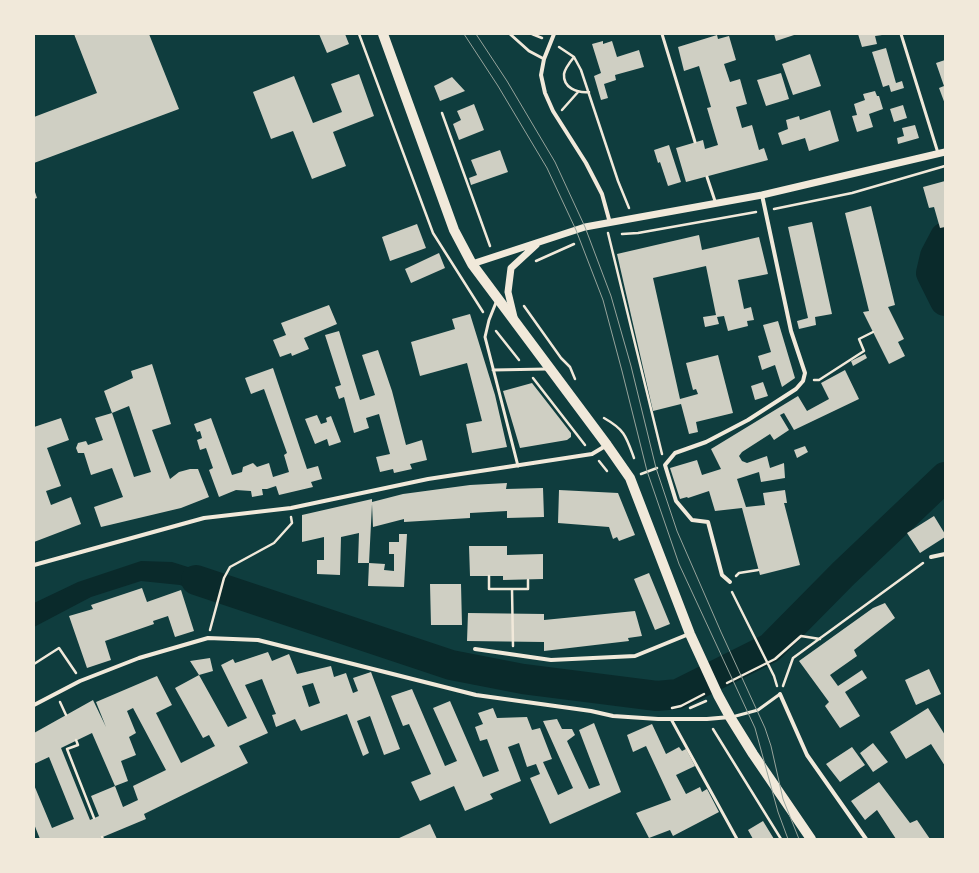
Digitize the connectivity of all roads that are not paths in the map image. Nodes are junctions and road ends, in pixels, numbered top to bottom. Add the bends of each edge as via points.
1 (383, 34) edge
2 (510, 34) edge
3 (554, 34) edge
4 (662, 34) edge
5 (900, 34) edge
6 (544, 59) junction
7 (695, 142) dead end
8 (942, 153) edge
9 (707, 177) dead end
10 (762, 195) junction
11 (716, 204) junction
12 (610, 222) junction
13 (538, 244) junction
14 (472, 264) junction
15 (498, 299) junction
16 (515, 322) junction
17 (550, 369) junction
18 (493, 370) junction
19 (607, 445) junction
20 (518, 466) junction
21 (945, 554) edge
22 (931, 557) road end
23 (34, 566) edge
24 (730, 582) road end
25 (690, 634) junction
26 (475, 649) dead end
27 (780, 694) joint
28 (34, 705) edge
29 (730, 717) junction
30 (671, 719) junction
31 (737, 839) edge
32 (811, 839) edge
33 (866, 839) edge

1 - 14 main road via 454,230
2 - 6 lane
3 - 6 street
4 - 7 lane
5 - 8 lane
6 - 12 street via 541,75 545,93 602,194
8 - 10 street
9 - 11 lane
10 - 11 street
10 - 24 street via 791,331 805,373 803,381 796,389 748,420 706,442 674,453 665,465 676,501 692,520 708,522 722,575
11 - 12 street
12 - 13 street via 585,227
13 - 14 street
13 - 16 street via 511,268 508,292
14 - 15 main road
15 - 16 main road
15 - 18 lane via 485,337
16 - 17 main road
17 - 18 lane
17 - 19 main road
18 - 20 lane
19 - 20 street via 592,454
19 - 25 main road via 630,478
20 - 23 street via 428,479 291,508 204,518
21 - 22 street
25 - 26 street via 635,656 551,660
25 - 29 main road
27 - 29 lane via 758,710
27 - 33 street via 807,755
28 - 30 street via 80,681 139,658 208,638 258,640 476,695 613,716
29 - 30 street
29 - 32 main road
30 - 31 lane

